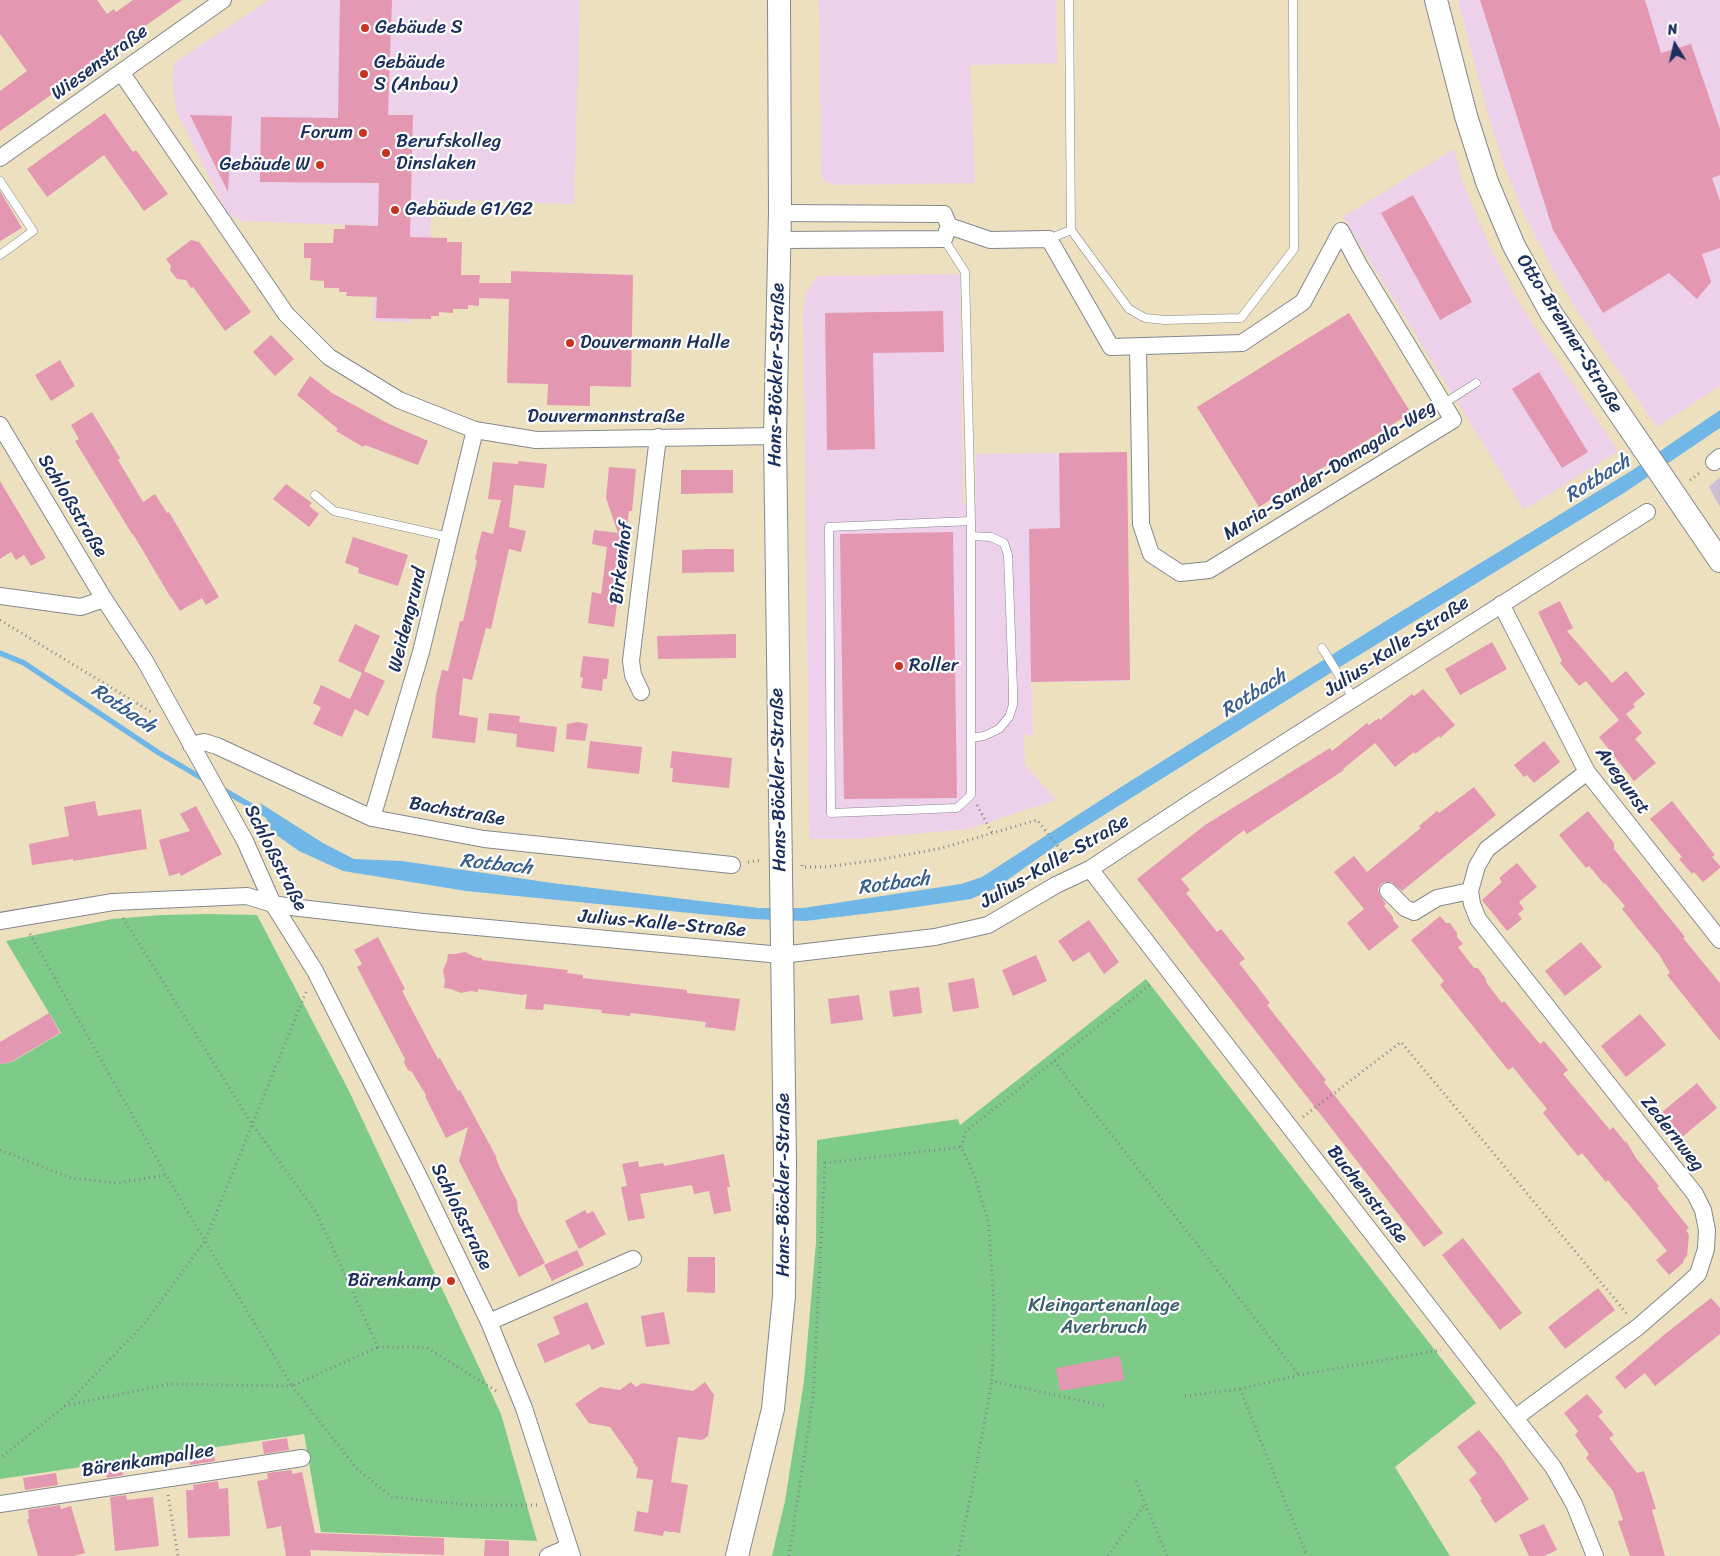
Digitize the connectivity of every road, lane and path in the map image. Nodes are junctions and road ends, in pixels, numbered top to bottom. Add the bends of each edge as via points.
1 (222, 0) edge
2 (779, 0) edge
3 (1069, 0) edge
4 (1293, 0) edge
5 (1436, 0) edge
6 (121, 72) junction
7 (0, 158) edge
8 (0, 181) edge
9 (780, 214) junction
10 (946, 226) junction
11 (1071, 230) junction
12 (1049, 239) junction
13 (779, 240) junction
14 (0, 255) edge
15 (1138, 347) junction
16 (1476, 383) dead end
17 (1443, 404) junction
18 (0, 425) edge
19 (475, 430) junction
20 (775, 436) junction
21 (658, 437) junction
22 (315, 496) dead end
23 (1647, 512) dead end
24 (971, 521) junction
25 (971, 536) junction
26 (449, 537) junction
27 (1720, 561) edge
28 (0, 596) edge
29 (104, 599) junction
30 (1501, 604) junction
31 (0, 620) edge
32 (1322, 648) dead end
33 (641, 692) dead end
34 (1354, 699) junction
35 (180, 724) junction
36 (971, 738) junction
37 (191, 745) junction
38 (1587, 772) junction
39 (971, 795) junction
40 (372, 818) junction
41 (992, 833) junction
42 (1061, 850) dead end
43 (732, 865) dead end
44 (802, 867) dead end
45 (1090, 869) junction
46 (1388, 891) dead end
47 (1470, 891) junction
48 (113, 902) junction
49 (273, 904) junction
50 (17, 917) junction
51 (0, 921) edge
52 (1720, 940) edge
53 (782, 955) junction
54 (314, 971) junction
55 (1150, 985) dead end
56 (1054, 1060) junction
57 (252, 1124) junction
58 (1289, 1128) junction
59 (961, 1147) junction
60 (0, 1150) edge
61 (166, 1175) junction
62 (205, 1241) junction
63 (633, 1259) dead end
64 (489, 1322) junction
65 (1638, 1327) junction
66 (378, 1347) junction
67 (1459, 1347) junction
68 (1299, 1375) junction
69 (992, 1381) junction
70 (292, 1386) junction
71 (1240, 1389) junction
72 (1185, 1396) dead end
73 (64, 1406) junction
74 (1105, 1406) dead end
75 (524, 1408) junction
76 (1515, 1418) junction
77 (0, 1458) edge
78 (302, 1458) dead end
79 (165, 1479) junction
80 (1136, 1481) dead end
81 (1146, 1503) junction
82 (0, 1504) edge
83 (555, 1505) junction
84 (571, 1552) edge
85 (178, 1556) edge
86 (548, 1556) edge
87 (737, 1556) edge
88 (788, 1556) edge
89 (958, 1556) edge
90 (1108, 1556) edge
91 (1167, 1556) edge
92 (1307, 1556) edge
93 (1595, 1556) edge

1 - 6 street, Wiesenstraße
2 - 9 main road, Hans-Böckler-Straße
3 - 11 lane
4 - 11 lane via 1294,249 1241,318 1145,318 1129,309
5 - 27 main road, Otto-Brenner-Straße via 1466,116 1487,182 1514,246 1551,313
6 - 7 street, Wiesenstraße
6 - 19 street, Douvermannstraße via 286,314 329,357 399,400
8 - 14 lane via 33,231
9 - 10 street
9 - 13 main road, Hans-Böckler-Straße
10 - 12 street via 990,240
10 - 13 street
10 - 24 lane via 965,272
11 - 12 lane
12 - 15 street, Maria-Sander-Domagala-Weg via 1111,347
13 - 20 main road, Hans-Böckler-Straße
15 - 17 street, Maria-Sander-Domagala-Weg via 1242,343 1303,302 1344,227 1359,265
15 - 17 street, Maria-Sander-Domagala-Weg via 1141,524 1152,554 1180,573 1209,570 1453,420
16 - 17 lane
18 - 29 street, Schloßstraße
19 - 21 street, Douvermannstraße via 536,440
19 - 26 street, Weidengrund
20 - 21 street, Douvermannstraße
20 - 53 main road, Hans-Böckler-Straße
21 - 33 street, Birkenhof via 631,661
22 - 26 lane via 334,511
23 - 30 street, Julius-Kalle-Straße
24 - 25 lane
24 - 39 lane via 828,527 831,813 957,808
25 - 36 lane
25 - 36 lane via 991,537 1004,543 1008,555 1013,688 1009,717 999,729
26 - 40 street, Weidengrund via 421,652
28 - 29 street via 81,607
29 - 35 street, Schloßstraße via 145,661
30 - 34 street, Julius-Kalle-Straße
30 - 38 street, Avegunst
31 - 35 path via 169,724
32 - 34 lane
34 - 45 street, Julius-Kalle-Straße
35 - 37 street, Schloßstraße
36 - 39 lane
37 - 40 street, Bachstraße via 204,742 218,746
37 - 49 street, Schloßstraße via 246,841
38 - 47 street via 1487,849 1477,866
38 - 52 street, Avegunst
39 - 41 path
40 - 43 street, Bachstraße via 484,839
41 - 42 path via 1037,820
41 - 44 path via 942,848 878,860
45 - 53 street, Julius-Kalle-Straße via 988,925 935,937
45 - 58 street, Buchenstraße
46 - 47 street via 1405,908 1414,912 1437,898
47 - 65 street, Zedernweg via 1478,920 1695,1194 1703,1210 1706,1249 1698,1274
48 - 49 street, Julius-Kalle-Straße via 247,896
48 - 50 street, Julius-Kalle-Straße
48 - 57 path
49 - 53 street, Julius-Kalle-Straße via 423,922
49 - 54 street, Schloßstraße
50 - 51 street, Julius-Kalle-Straße
50 - 61 path via 30,934
53 - 87 main road, Hans-Böckler-Straße via 784,1296 773,1408
54 - 57 path
54 - 64 street, Schloßstraße
55 - 56 path
56 - 59 path via 966,1131
56 - 68 path
57 - 62 path
57 - 66 path via 316,1212
58 - 65 path via 1401,1042
58 - 67 street, Buchenstraße
59 - 69 path via 974,1174 989,1225 994,1306
59 - 88 path via 825,1163 814,1398
60 - 61 path via 70,1178 117,1183
61 - 62 path
62 - 70 path
62 - 73 path via 143,1325
63 - 64 street
64 - 75 street, Schloßstraße
65 - 76 street, Zedernweg
66 - 70 path
66 - 75 path via 426,1347
67 - 68 path
67 - 76 street, Buchenstraße
68 - 71 path
69 - 74 path
69 - 89 path
70 - 73 path via 168,1384
70 - 83 path via 356,1468 392,1497 468,1505
71 - 72 path
71 - 92 path
73 - 77 path
75 - 83 street, Schloßstraße
76 - 93 street, Buchenstraße via 1553,1467 1574,1504
78 - 79 street, Bärenkampallee
79 - 82 street, Bärenkampallee
79 - 85 path
80 - 81 path
81 - 90 path
81 - 91 path
83 - 84 street, Schloßstraße
84 - 86 street, Schloßstraße

